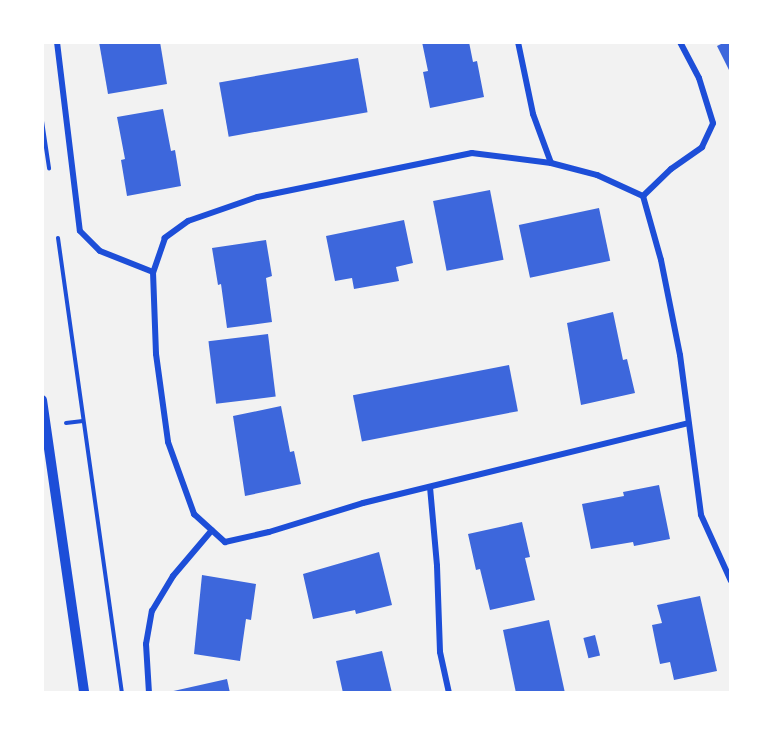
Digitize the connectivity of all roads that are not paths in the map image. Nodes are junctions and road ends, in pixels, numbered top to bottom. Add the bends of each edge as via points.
1 (57, 42) edge
2 (518, 42) edge
3 (680, 42) edge
4 (551, 163) junction
5 (643, 196) junction
6 (153, 272) junction
7 (42, 400) edge
8 (688, 423) junction
9 (430, 487) junction
10 (212, 530) junction
11 (731, 581) edge
12 (84, 693) edge
13 (148, 693) edge
14 (449, 693) edge

1 - 6 street via 80,231 100,251
2 - 4 street via 533,114
3 - 5 street via 699,78 713,123 702,147
4 - 5 street via 597,175
4 - 6 street via 472,153 256,196 188,220 165,238
5 - 8 street via 676,334
6 - 10 street via 156,354 168,442 194,514
7 - 12 street
8 - 9 street
8 - 11 street via 700,515
9 - 10 street via 225,542
9 - 14 street via 440,652
10 - 13 street via 173,576 152,611 146,644

